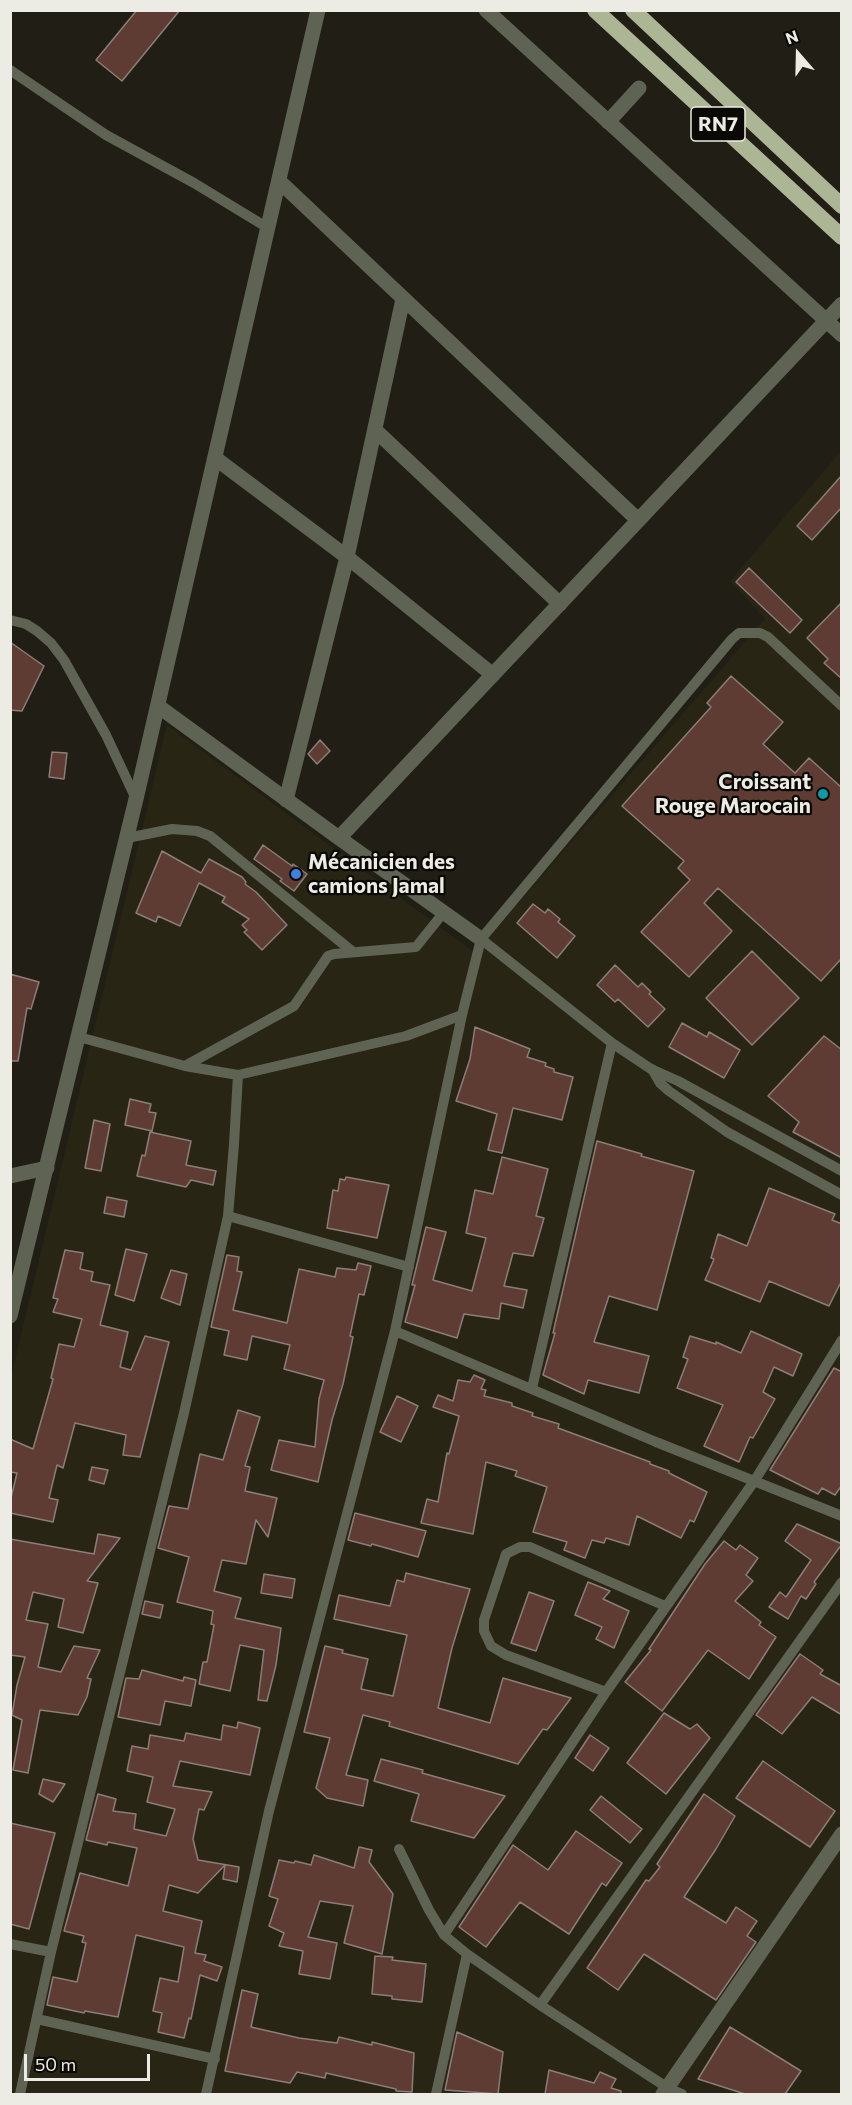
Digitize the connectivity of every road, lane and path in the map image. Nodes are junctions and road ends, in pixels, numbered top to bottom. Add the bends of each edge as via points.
1 (318, 10) edge
2 (486, 10) edge
3 (595, 10) edge
4 (633, 10) edge
5 (10, 70) edge
6 (639, 88) dead end
7 (608, 122) junction
8 (279, 181) junction
9 (842, 206) edge
10 (268, 228) junction
11 (842, 237) edge
12 (403, 300) junction
13 (842, 304) edge
14 (825, 321) junction
15 (842, 335) edge
16 (375, 430) junction
17 (215, 458) junction
18 (638, 520) junction
19 (347, 557) junction
20 (560, 604) junction
21 (10, 620) edge
22 (493, 675) junction
23 (158, 706) junction
24 (842, 706) edge
25 (136, 799) junction
26 (286, 800) junction
27 (127, 838) junction
28 (339, 838) junction
29 (444, 912) junction
30 (481, 939) junction
31 (353, 952) junction
32 (462, 1015) junction
33 (79, 1037) junction
34 (612, 1043) junction
35 (185, 1066) junction
36 (651, 1069) junction
37 (238, 1075) junction
38 (47, 1168) junction
39 (842, 1171) edge
40 (10, 1176) edge
41 (842, 1195) edge
42 (228, 1216) junction
43 (409, 1266) junction
44 (10, 1316) edge
45 (395, 1331) junction
46 (842, 1340) edge
47 (532, 1388) junction
48 (755, 1480) junction
49 (842, 1516) edge
50 (842, 1582) edge
51 (665, 1606) junction
52 (606, 1692) junction
53 (842, 1834) edge
54 (399, 1849) dead end
55 (444, 1935) junction
56 (10, 1944) edge
57 (51, 1952) junction
58 (466, 1954) junction
59 (540, 2005) junction
60 (37, 2019) junction
61 (215, 2059) junction
62 (666, 2091) edge
63 (20, 2094) edge
64 (206, 2094) edge
65 (436, 2094) edge
66 (682, 2094) edge

1 - 8 street
2 - 7 street
3 - 11 highway, RN7
4 - 9 highway, RN7
5 - 10 lane via 106,135
6 - 7 street
7 - 14 street
8 - 10 street
8 - 12 street
10 - 17 street
12 - 16 street
12 - 18 street
13 - 14 street
14 - 15 street
14 - 18 street
16 - 19 street
16 - 20 street
17 - 19 street
17 - 23 street
18 - 20 street
19 - 22 street
19 - 26 street
20 - 22 street
21 - 25 lane via 37,631 64,660
22 - 28 street
23 - 25 street
23 - 26 street
24 - 30 lane via 768,637 740,633
25 - 27 street
26 - 28 street
27 - 31 lane via 172,829 210,836
27 - 33 street
28 - 29 street
29 - 30 street
29 - 31 lane via 417,947
30 - 32 lane
30 - 34 lane
31 - 35 lane via 328,956 294,1006
32 - 37 lane via 406,1036
32 - 43 lane
33 - 35 lane
33 - 38 street
34 - 36 lane
34 - 47 lane
35 - 37 lane
36 - 39 lane
36 - 41 lane via 669,1091 728,1132
37 - 42 lane
38 - 40 street
38 - 44 street
42 - 43 lane
42 - 57 lane via 184,1413
43 - 45 lane
45 - 47 lane
45 - 61 lane via 269,1811
46 - 48 lane
47 - 48 lane
48 - 49 lane
48 - 51 lane
50 - 59 lane
51 - 52 lane
51 - 52 lane via 530,1548 520,1546 506,1554 484,1620 485,1639 506,1655
52 - 55 lane
53 - 62 street
54 - 55 lane
55 - 58 lane
56 - 57 lane
57 - 60 lane
58 - 59 lane
58 - 65 lane
59 - 62 lane
60 - 61 lane
60 - 63 lane
61 - 64 lane
62 - 66 lane

